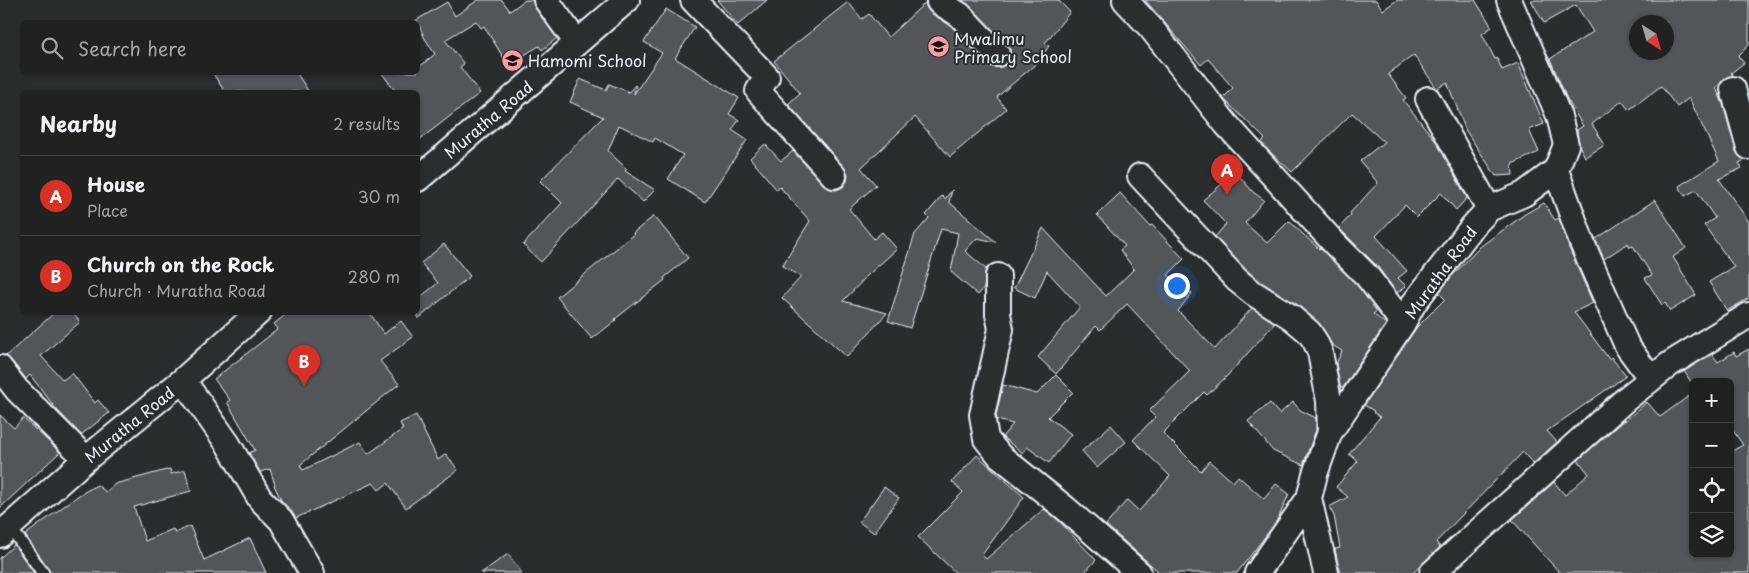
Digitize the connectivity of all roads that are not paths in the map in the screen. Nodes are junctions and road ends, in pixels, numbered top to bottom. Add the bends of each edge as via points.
1 (546, 0) edge
2 (627, 0) edge
3 (693, 0) edge
4 (940, 0) edge
5 (1125, 0) edge
6 (1509, 0) edge
7 (576, 43) junction
8 (997, 54) dead end
9 (1733, 89) dead end
10 (1428, 99) dead end
11 (1749, 147) edge
12 (1556, 170) junction
13 (834, 176) dead end
14 (1140, 176) dead end
15 (420, 177) edge
16 (1489, 210) junction
17 (998, 276) dead end
18 (256, 315) edge
19 (1749, 315) edge
20 (1403, 323) junction
21 (0, 368) edge
22 (1651, 379) junction
23 (183, 380) junction
24 (1330, 432) junction
25 (86, 459) junction
26 (1309, 498) junction
27 (5, 531) edge
28 (43, 573) edge
29 (312, 573) edge
30 (1139, 573) edge
31 (1257, 573) edge
32 (1326, 573) edge
33 (1432, 573) edge

1 - 7 street
2 - 7 street, Muratha Road
3 - 13 street via 767,77 758,91
4 - 8 street via 960,14
5 - 20 street via 1226,124 1367,276
6 - 12 street via 1559,116 1566,145
7 - 15 street, Muratha Road
9 - 11 street
10 - 16 street
12 - 16 street, Muratha Road via 1524,194
12 - 22 street via 1582,243 1627,346
14 - 24 street via 1237,280 1309,332 1320,352 1329,401
16 - 20 street, Muratha Road via 1432,278
17 - 30 street via 1001,329 982,416 986,439 1000,456
18 - 23 street, Muratha Road
19 - 22 street
20 - 24 street, Muratha Road
21 - 25 street via 17,390
22 - 33 street
23 - 25 street, Muratha Road
23 - 29 street via 228,444 260,499 281,520
24 - 26 street, Muratha Road
25 - 27 street, Muratha Road
26 - 31 street
26 - 32 street, Muratha Road
27 - 28 lane

